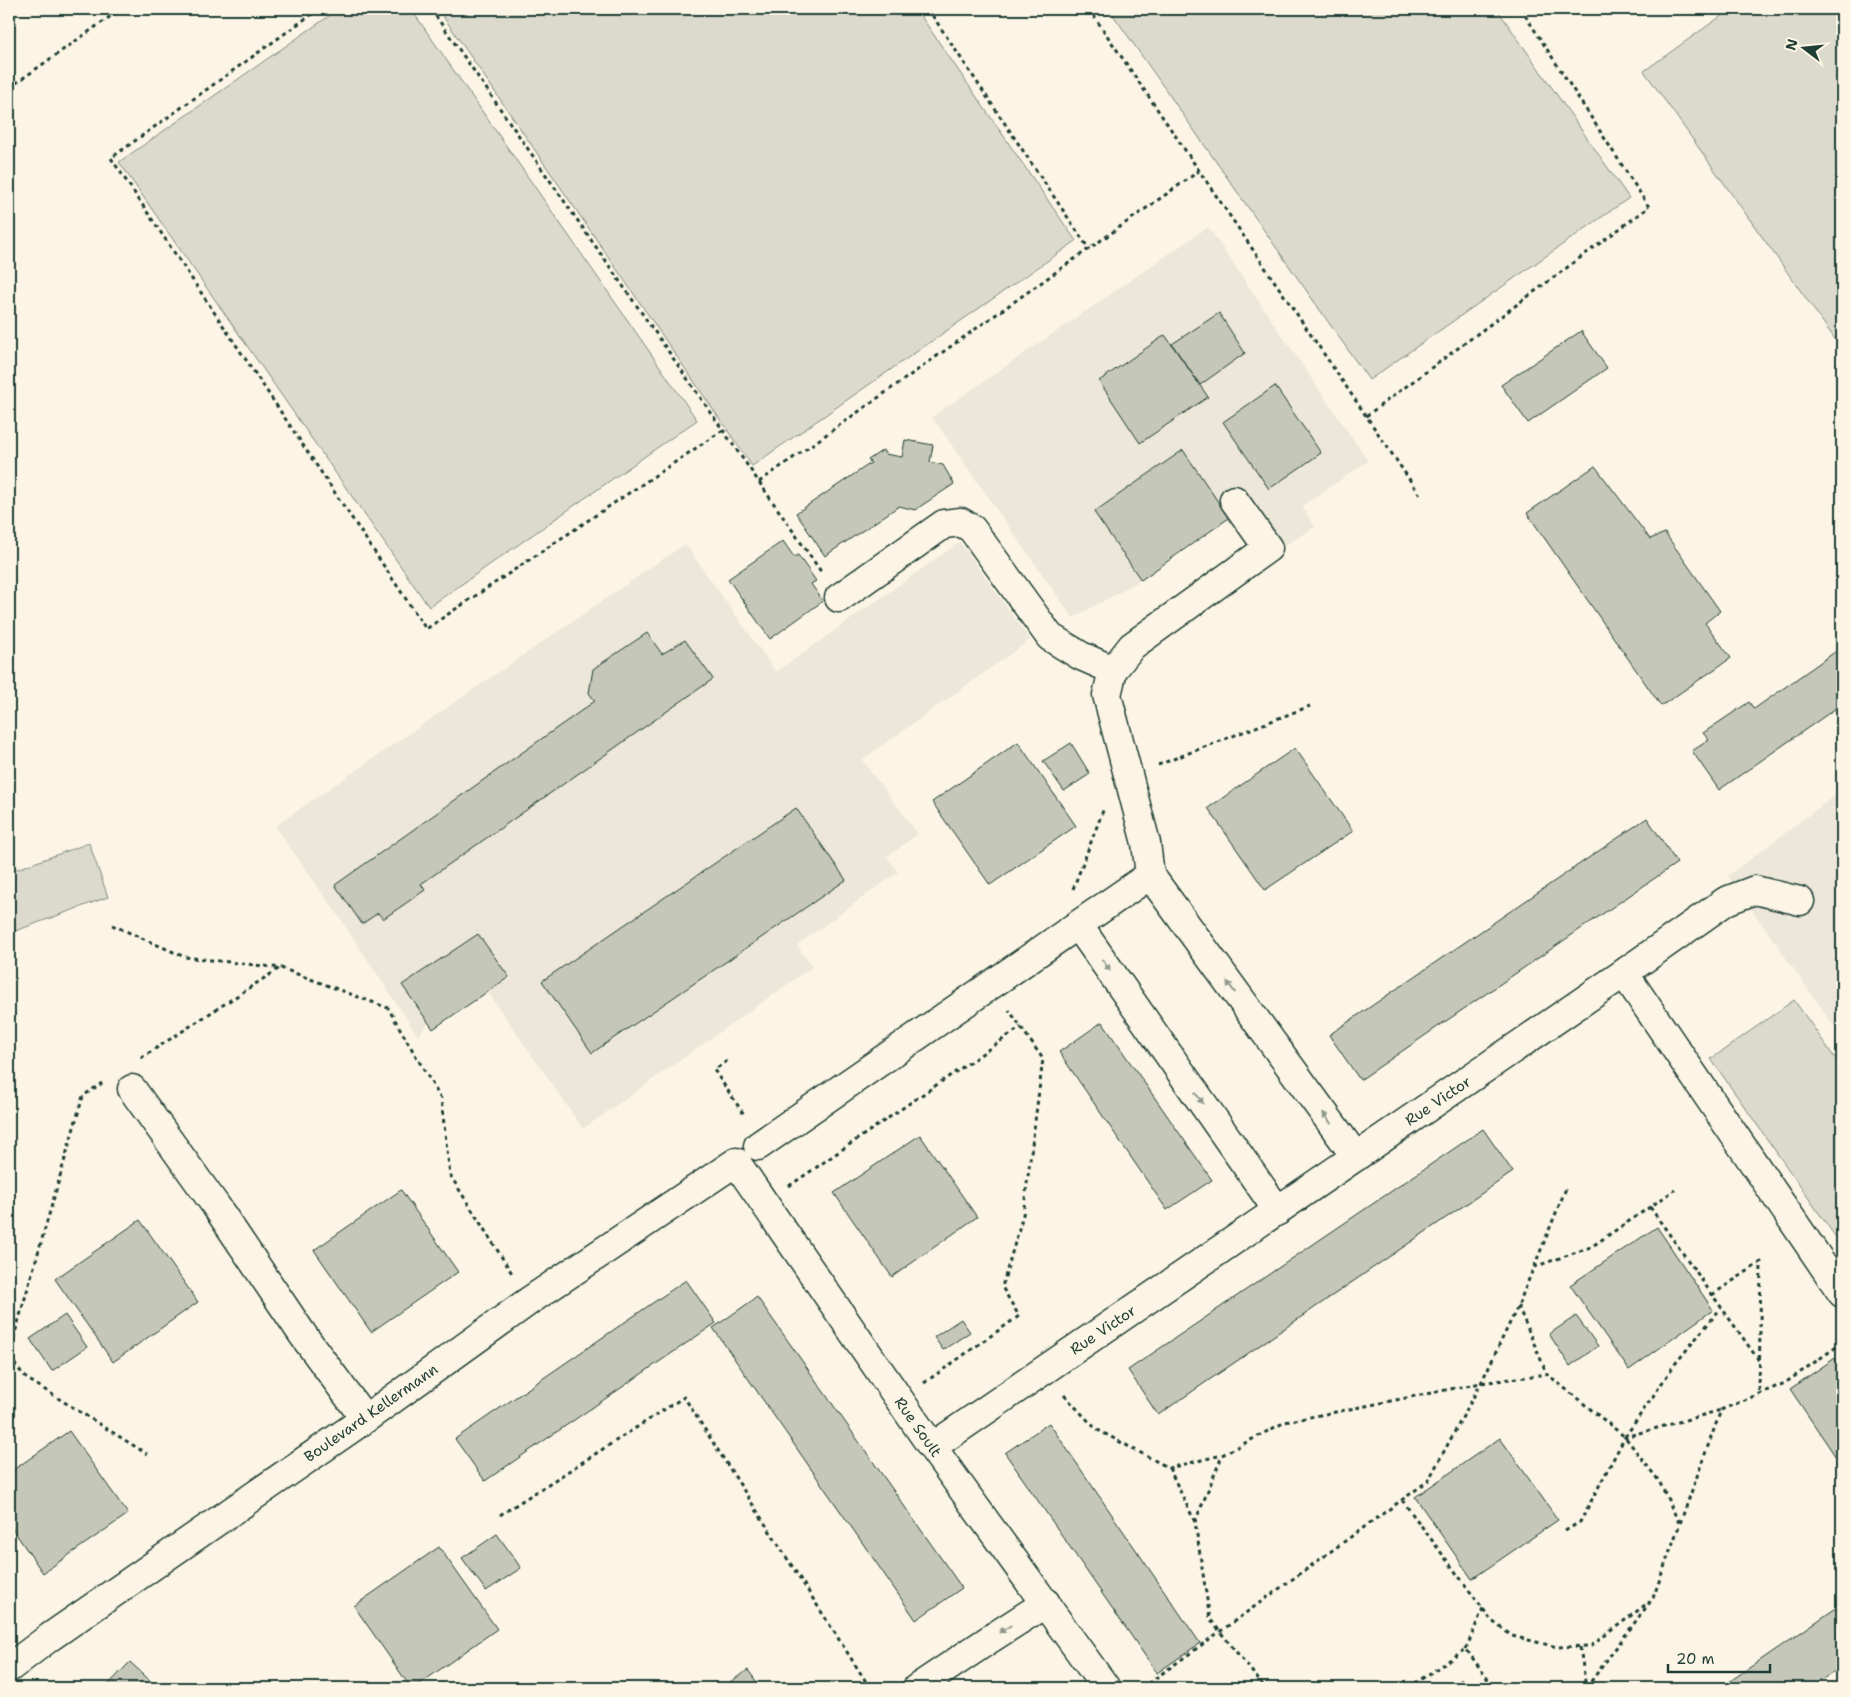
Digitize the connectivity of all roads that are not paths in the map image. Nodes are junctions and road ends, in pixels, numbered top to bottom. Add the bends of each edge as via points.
1 (1234, 500) dead end
2 (839, 598) road end
3 (1113, 670) junction
4 (1150, 875) junction
5 (1800, 901) dead end
6 (1078, 925) junction
7 (1624, 973) junction
8 (132, 1089) dead end
9 (758, 1146) dead end
10 (1356, 1157) junction
11 (736, 1162) joint
12 (1278, 1211) junction
13 (1842, 1293) edge
14 (365, 1419) junction
15 (932, 1447) junction
16 (1046, 1603) junction
17 (9, 1668) edge
18 (917, 1688) edge
19 (1106, 1688) edge

1 - 3 street via 1268,548 1132,646
2 - 3 street via 944,524 961,522 972,529 1050,637
3 - 4 street via 1107,695 1146,844
4 - 6 street
10 -> 4 street
5 - 7 street, Rue Victor via 1755,890 1726,901
6 - 9 street
6 -> 12 street
7 - 10 street, Rue Victor
7 - 13 street
8 - 14 street
10 - 12 street, Rue Victor
11 - 14 street, Boulevard Kellermann via 529,1301
11 - 15 street, Rue Soult
12 - 15 street, Rue Victor
14 - 17 street, Boulevard Kellermann
15 - 16 street, Rue Soult
16 -> 18 street
16 - 19 street, Rue Soult

